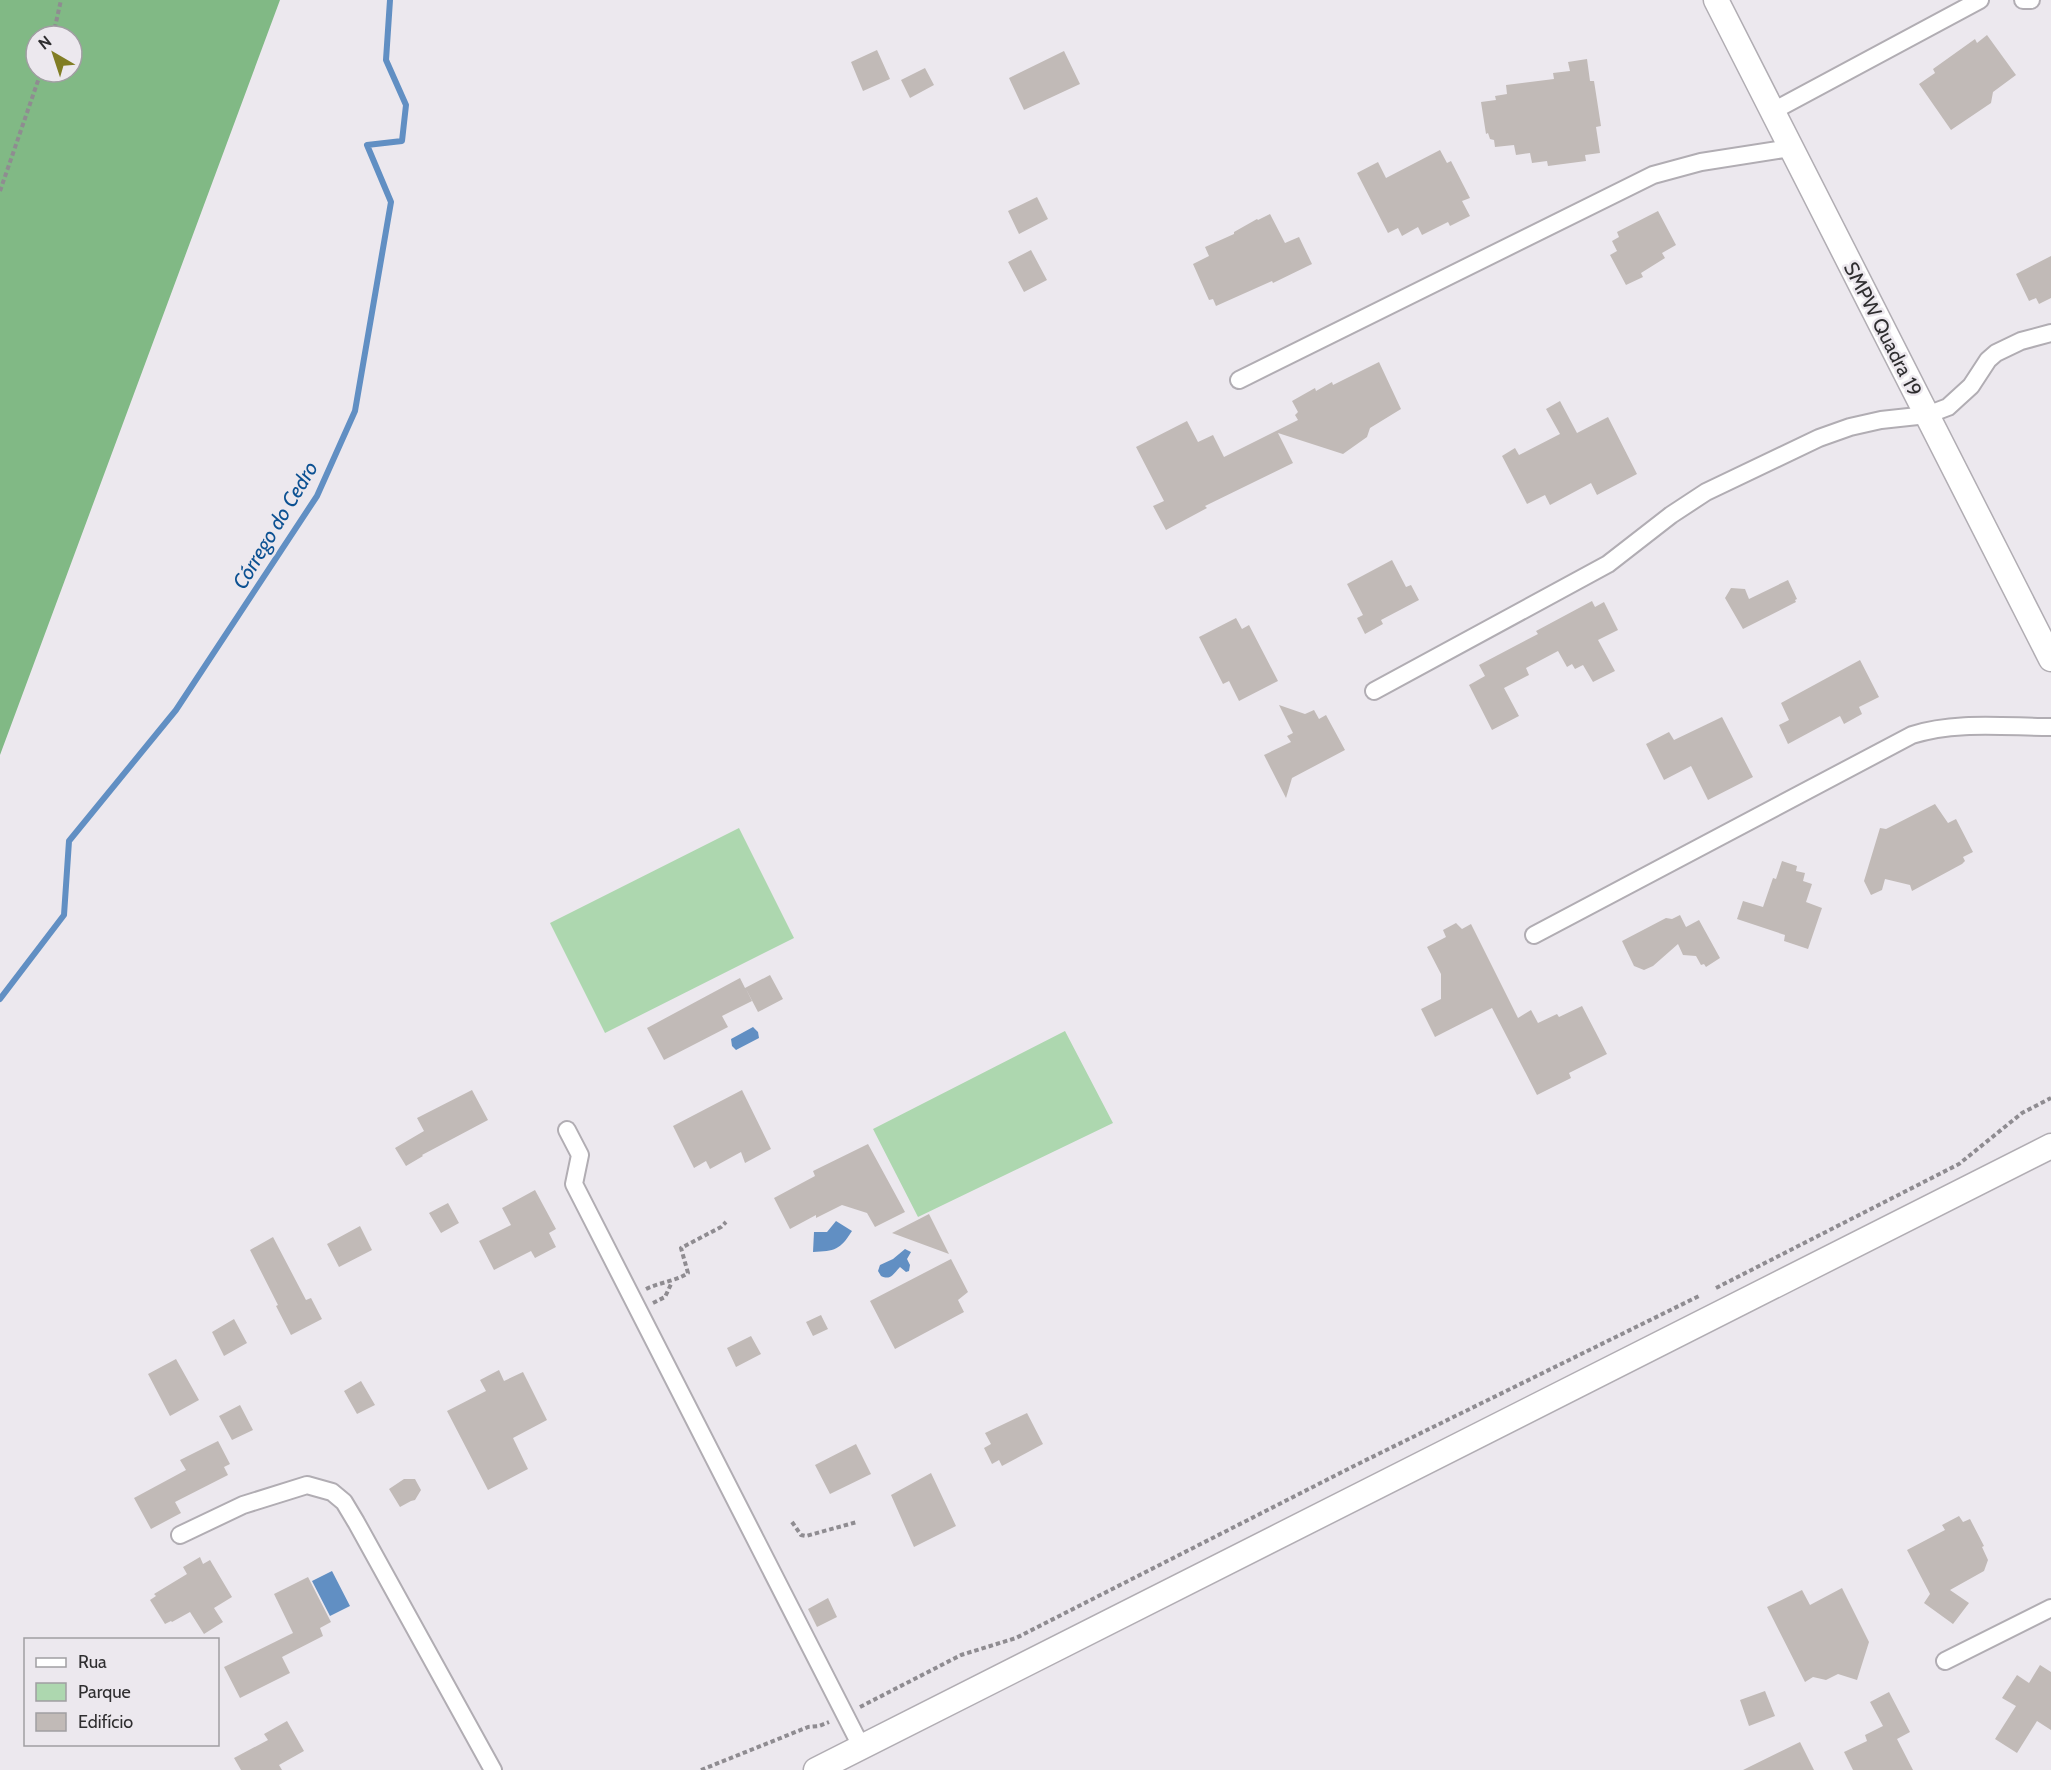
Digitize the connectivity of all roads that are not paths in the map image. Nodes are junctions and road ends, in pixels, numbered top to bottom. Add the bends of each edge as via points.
1 (1716, 0) edge
2 (1980, 0) edge
3 (2023, 0) edge
4 (2031, 0) edge
5 (1773, 111) junction
6 (1791, 148) junction
7 (2051, 333) edge
8 (1239, 380) dead end
9 (1927, 415) junction
10 (2051, 659) edge
11 (1374, 691) dead end
12 (2051, 727) edge
13 (1534, 935) dead end
14 (567, 1130) dead end
15 (2051, 1146) edge
16 (180, 1534) dead end
17 (2051, 1608) edge
18 (1945, 1660) dead end
19 (862, 1748) junction
20 (493, 1770) edge
21 (816, 1770) edge

1 - 5 street, SMPW Quadra 19
2 - 5 street
3 - 4 street
5 - 6 street, SMPW Quadra 19
6 - 8 street via 1701,162 1653,175
6 - 9 street, SMPW Quadra 19
7 - 9 street via 1996,352 1960,398 1948,408
9 - 10 street, SMPW Quadra 19
9 - 11 street via 1850,427 1723,483 1671,515 1608,564
12 - 13 street via 1956,726 1912,735
14 - 19 street via 580,1155 574,1184
15 - 19 street
16 - 20 street via 286,1490 307,1485 332,1492 344,1502 356,1522
17 - 18 street
19 - 21 street

